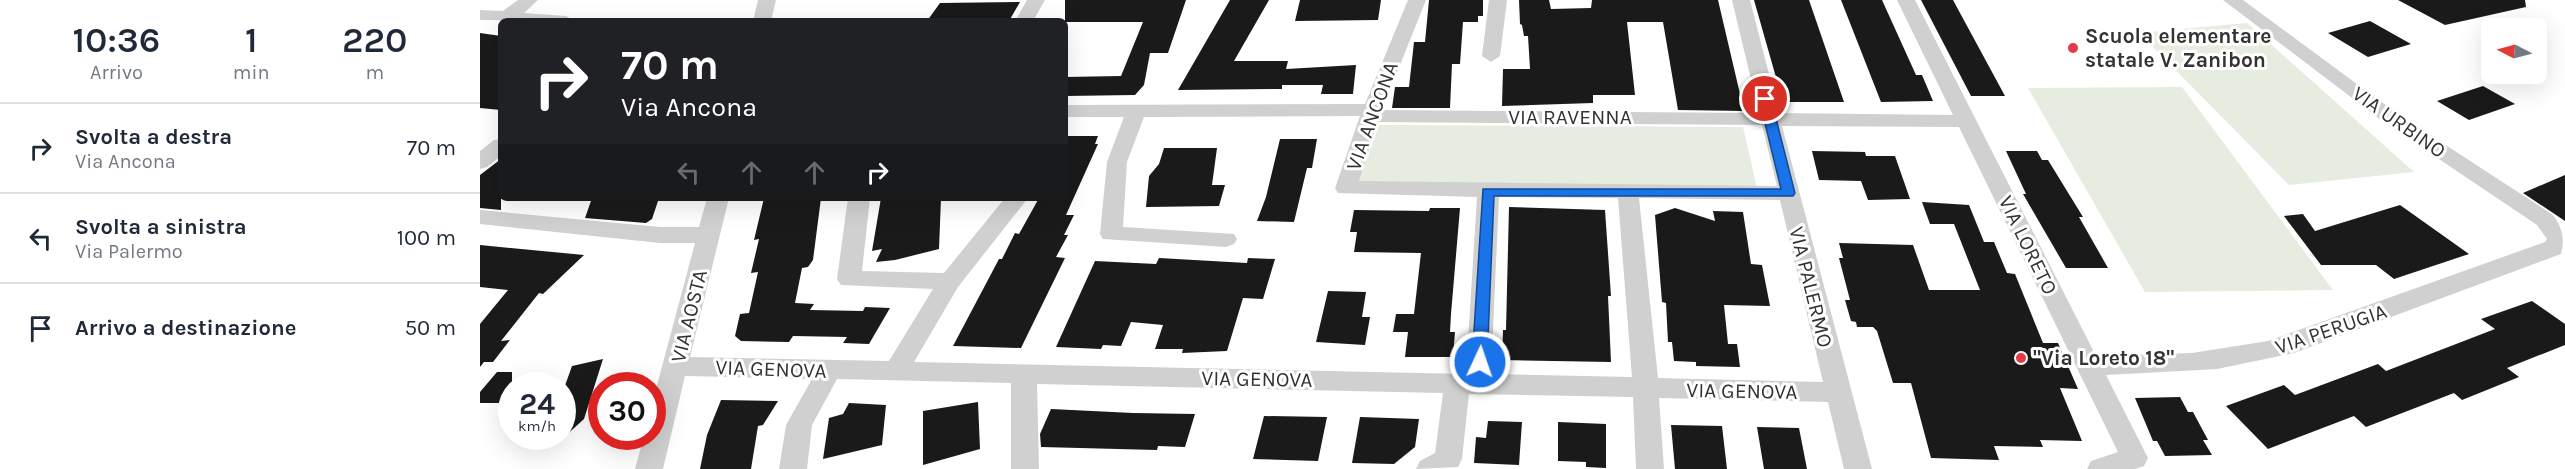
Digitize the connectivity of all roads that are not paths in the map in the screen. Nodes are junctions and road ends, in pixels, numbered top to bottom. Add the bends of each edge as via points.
1 (493, 0) edge
2 (529, 0) edge
3 (767, 0) edge
4 (1036, 0) edge
5 (1417, 0) edge
6 (1498, 0) edge
7 (1741, 0) edge
8 (1906, 0) edge
9 (2232, 0) edge
10 (480, 10) edge
11 (480, 15) edge
12 (507, 16) junction
13 (531, 18) edge
14 (763, 18) edge
15 (1026, 18) edge
16 (1491, 56) dead end
17 (1068, 111) edge
18 (1136, 111) junction
19 (1371, 113) junction
20 (1770, 119) junction
21 (1966, 121) junction
22 (498, 133) edge
23 (480, 144) edge
24 (498, 147) edge
25 (480, 162) edge
26 (1488, 192) junction
27 (1628, 193) junction
28 (1788, 193) junction
29 (717, 201) edge
30 (860, 201) edge
31 (1015, 201) edge
32 (480, 218) edge
33 (709, 235) junction
34 (1226, 240) dead end
35 (2562, 240) edge
36 (950, 281) junction
37 (677, 366) junction
38 (2088, 366) junction
39 (829, 371) junction
40 (895, 372) junction
41 (1024, 373) junction
42 (1468, 385) junction
43 (1646, 389) junction
44 (1836, 392) junction
45 (649, 469) edge
46 (793, 469) edge
47 (1025, 469) edge
48 (1430, 469) edge
49 (1650, 469) edge
50 (1858, 469) edge
51 (2101, 469) edge

1 - 10 street
2 - 12 street
3 - 14 street
4 - 15 street
5 - 19 street, VIA ANCONA
6 - 16 street
7 - 20 street, VIA PALERMO
8 - 21 street, VIA LORETO
9 - 35 street, VIA URBINO via 2388,116 2545,220
11 - 12 street
12 - 13 street
17 - 18 street, VIA RAVENNA
18 - 19 street, VIA RAVENNA
18 - 34 street via 1117,162 1111,234
19 - 20 street, VIA RAVENNA
19 - 26 street, VIA ANCONA via 1346,188
20 - 21 street, VIA RAVENNA
20 - 28 street, VIA PALERMO
21 - 38 street, VIA LORETO
22 - 23 street
24 - 25 street
26 - 27 street, VIA ANCONA
26 - 42 street
27 - 28 street, VIA ANCONA
27 - 43 street
28 - 44 street, VIA PALERMO
29 - 33 street, VIA AOSTA
30 - 36 street via 849,279
31 - 36 street
32 - 33 street via 660,235
33 - 37 street, VIA AOSTA
35 - 38 street, VIA PERUGIA via 2553,248 2255,355 2177,364
36 - 40 street
37 - 39 street, VIA GENOVA
37 - 45 street, VIA AOSTA
38 - 51 street, VIA LORETO via 2134,458
39 - 40 street, VIA GENOVA
39 - 46 street via 799,425
40 - 41 street, VIA GENOVA
41 - 42 street, VIA GENOVA
41 - 47 street
42 - 43 street, VIA GENOVA
42 - 48 street via 1448,459
43 - 44 street, VIA GENOVA
43 - 49 street
44 - 50 street, VIA PALERMO

